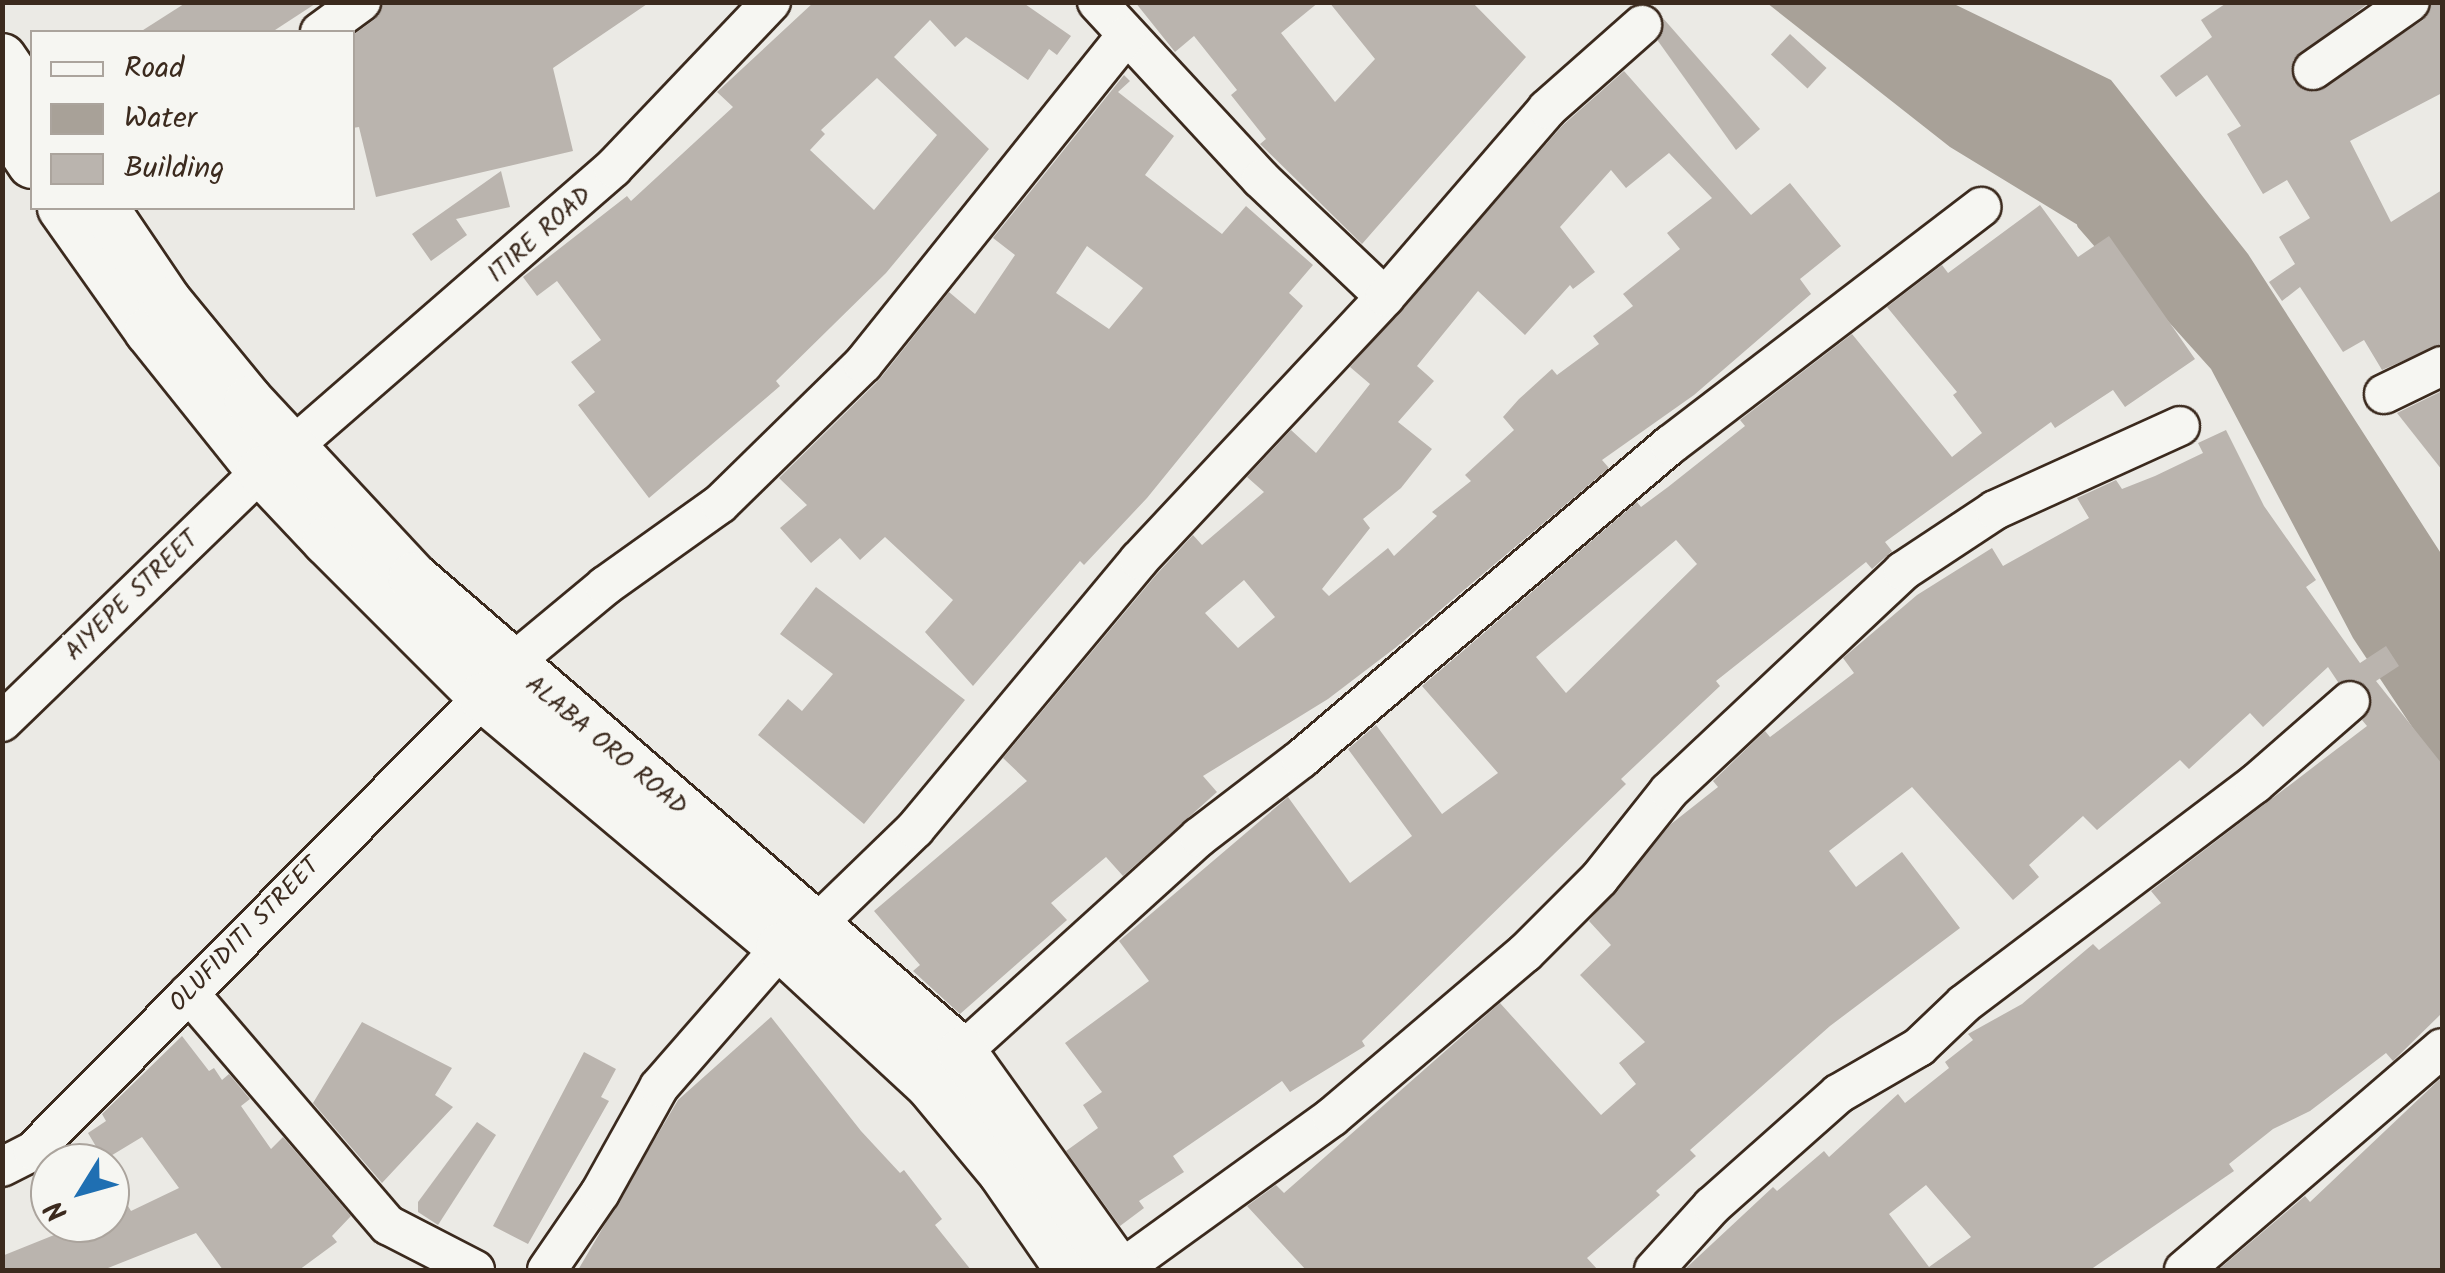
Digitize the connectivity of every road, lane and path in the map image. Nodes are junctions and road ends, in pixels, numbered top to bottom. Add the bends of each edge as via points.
1 (361, 2) edge
2 (771, 2) edge
3 (1097, 2) edge
4 (2410, 2) edge
5 (1642, 25) dead end
6 (323, 30) edge
7 (1126, 36) junction
8 (2, 58) edge
9 (2313, 70) dead end
10 (22, 106) edge
11 (30, 152) edge
12 (1981, 206) dead end
13 (64, 210) edge
14 (105, 210) edge
15 (1385, 297) junction
16 (2442, 366) edge
17 (2384, 394) dead end
18 (2180, 426) dead end
19 (276, 459) junction
20 (497, 681) junction
21 (2350, 701) dead end
22 (2, 722) edge
23 (800, 934) junction
24 (189, 993) junction
25 (2442, 1048) edge
26 (962, 1052) junction
27 (2, 1167) edge
28 (475, 1270) edge
29 (547, 1270) edge
30 (1070, 1270) edge
31 (1119, 1270) edge
32 (1654, 1270) edge
33 (2184, 1270) edge

1 - 6 street
2 - 19 street, ITIRE ROAD via 613,168
3 - 7 street
4 - 9 street
5 - 15 street via 1547,109
7 - 15 street
7 - 20 street, OLUFIDITI STREET via 864,364 720,504
8 - 10 main road
10 - 11 main road
12 - 26 street via 1624,484 1171,862
13 - 19 main road, ALABA ORO ROAD
14 - 19 main road, ALABA ORO ROAD
15 - 23 street via 1139,560 915,829
16 - 17 street
18 - 31 street via 1996,510 1904,570 1669,791 1599,879 1525,953 1332,1116
19 - 20 main road, ALABA ORO ROAD via 413,577
19 - 22 street, AIYEPE STREET
20 - 23 main road, ALABA ORO ROAD
20 - 24 street, OLUFIDITI STREET
21 - 32 street via 2256,784 1964,1004 1919,1048 1838,1094 1712,1206
23 - 26 main road, ALABA ORO ROAD
23 - 29 street via 659,1086 600,1193
23 - 30 main road, ALABA ORO ROAD via 1004,1172
24 - 27 street, OLUFIDITI STREET via 33,1151
24 - 28 street via 388,1225
25 - 33 street
26 - 31 main road, ALABA ORO ROAD

